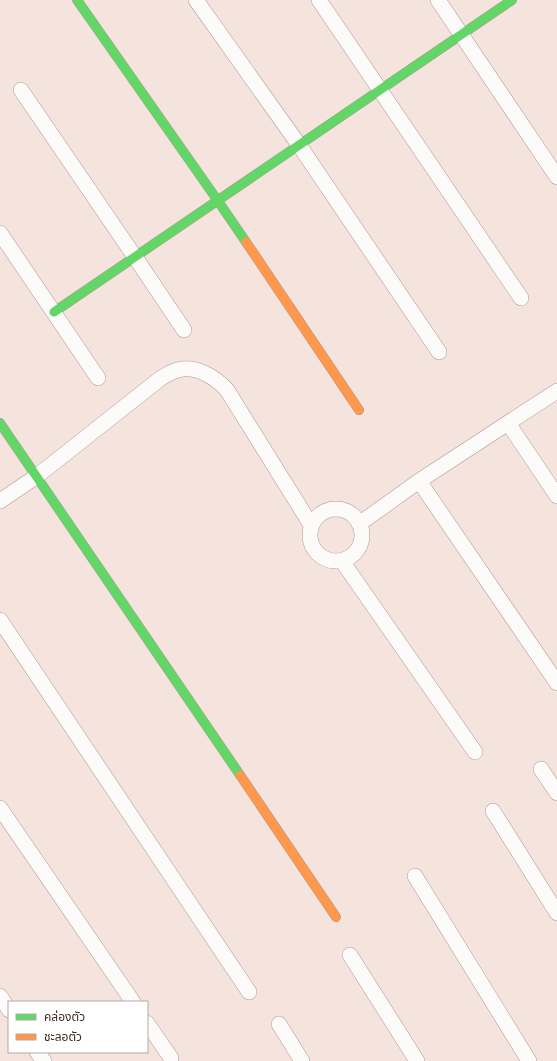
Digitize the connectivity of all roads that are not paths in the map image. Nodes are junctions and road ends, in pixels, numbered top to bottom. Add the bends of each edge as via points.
1 (77, 0) edge
2 (196, 0) edge
3 (319, 0) edge
4 (438, 0) edge
5 (512, 0) edge
6 (462, 35) junction
7 (21, 90) dead end
8 (380, 90) junction
9 (299, 145) junction
10 (557, 177) edge
11 (218, 200) junction
12 (0, 233) edge
13 (135, 257) junction
14 (521, 298) dead end
15 (54, 312) junction
16 (184, 330) dead end
17 (439, 352) dead end
18 (98, 378) dead end
19 (557, 391) edge
20 (359, 410) dead end
21 (0, 423) edge
22 (508, 423) junction
23 (37, 476) junction
24 (419, 481) junction
25 (557, 496) edge
26 (0, 500) edge
27 (359, 524) junction
28 (311, 525) junction
29 (342, 561) junction
30 (0, 620) edge
31 (557, 683) edge
32 (475, 752) dead end
33 (541, 769) dead end
34 (557, 793) edge
35 (0, 808) edge
36 (493, 811) dead end
37 (415, 876) dead end
38 (557, 913) edge
39 (336, 918) dead end
40 (350, 955) dead end
41 (249, 992) dead end
42 (0, 996) edge
43 (132, 1001) edge
44 (8, 1008) edge
45 (148, 1024) edge
46 (279, 1024) dead end
47 (171, 1058) dead end
48 (302, 1061) edge
49 (417, 1061) edge
50 (529, 1061) edge

1 - 11 street
2 - 9 street
3 - 8 street
4 - 6 street
5 - 6 street
6 - 8 street
6 - 10 street
7 - 13 street
8 - 9 street
8 - 14 street
9 - 11 street
9 - 17 street
11 - 13 street
11 - 20 street
12 - 15 street
13 - 15 street
13 - 16 street
15 - 18 street
19 - 22 street
21 - 23 street
22 - 24 street
22 - 25 street
23 - 26 street
23 - 28 street via 161,378 179,370 195,370 211,376 227,390
23 - 39 street
24 - 27 street
24 - 31 street
27 - 28 street via 353,516 338,509 322,513
27 - 29 street via 362,540 353,555
28 - 29 street via 310,542 319,556 336,562
29 - 32 street
30 - 41 street
33 - 34 street
35 - 43 street
36 - 38 street
37 - 50 street
40 - 49 street
42 - 44 street
45 - 47 street
46 - 48 street

